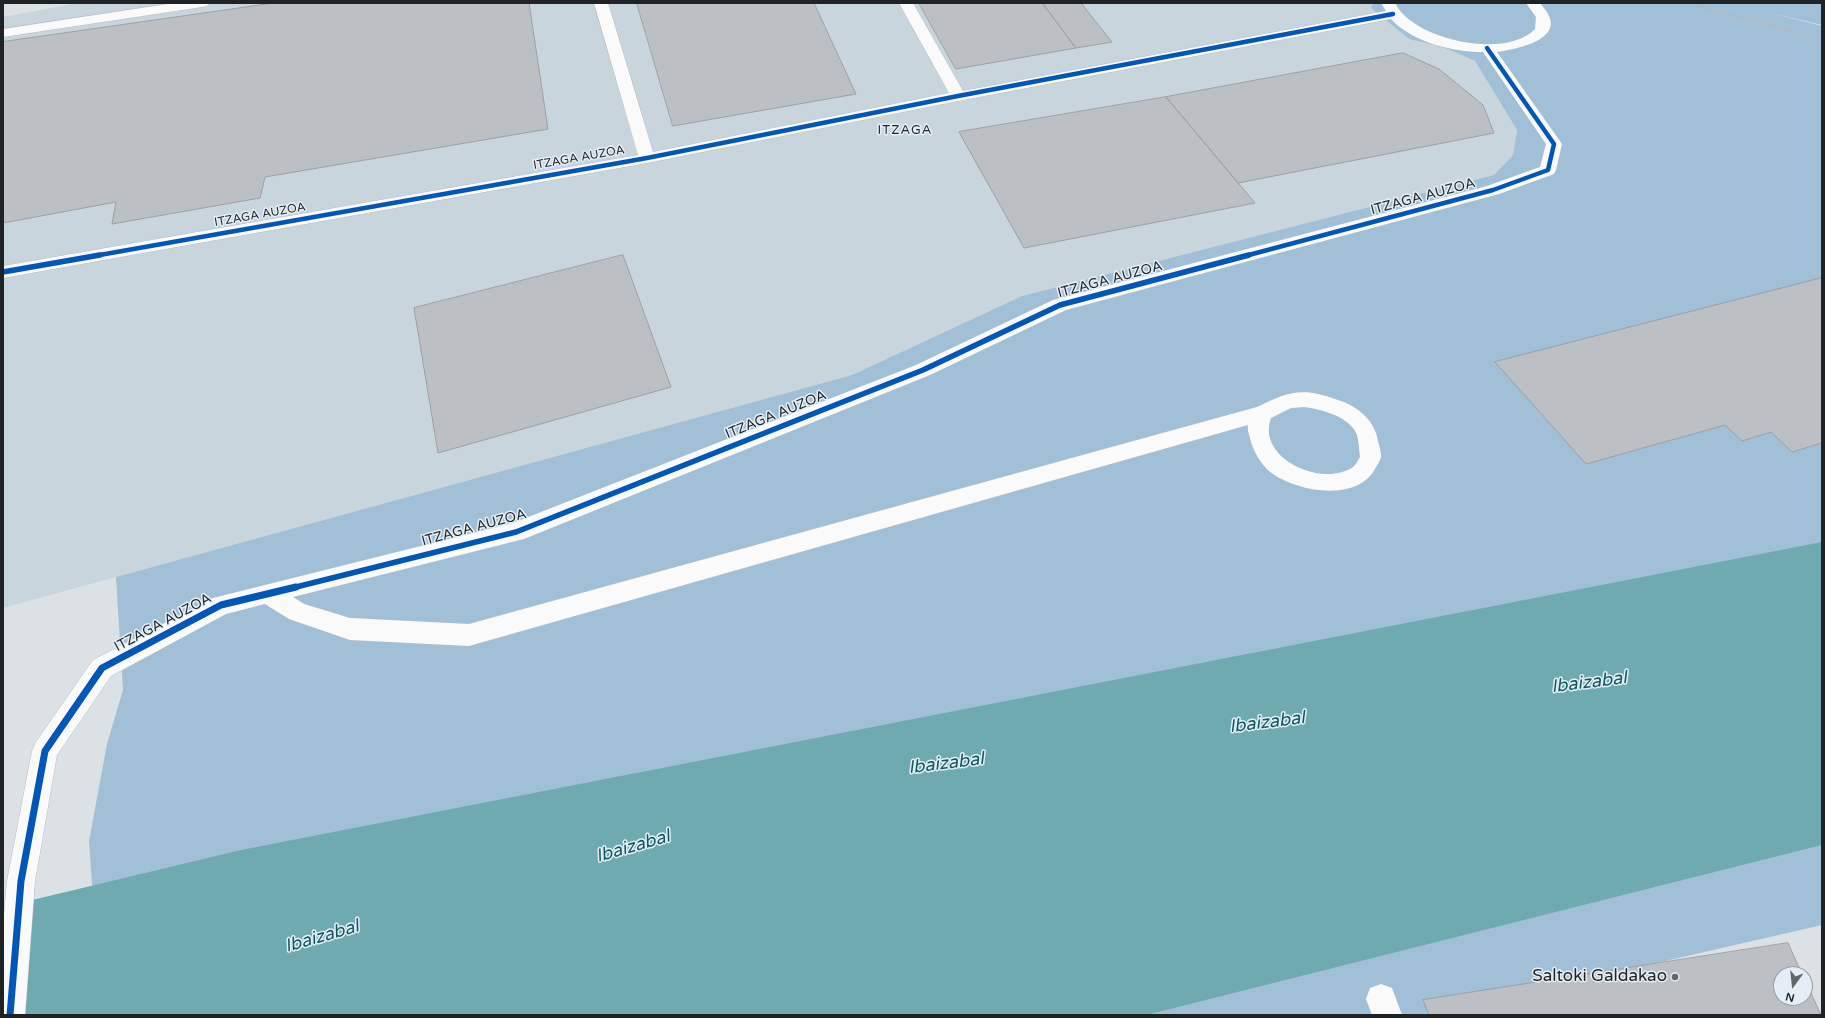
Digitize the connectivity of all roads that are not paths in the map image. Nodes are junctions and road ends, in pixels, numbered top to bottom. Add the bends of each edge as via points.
1 (202, 3) edge
2 (601, 3) edge
3 (906, 3) edge
4 (1533, 3) edge
5 (1391, 8) edge
6 (3, 33) edge
7 (1487, 48) junction
8 (958, 96) junction
9 (647, 158) junction
10 (3, 272) edge
11 (1263, 413) junction
12 (269, 594) junction
13 (10, 1015) edge

1 - 6 street
2 - 9 street
3 - 8 street
4 - 7 street via 1543,17 1542,30 1531,40 1512,46
5 - 7 street via 1405,24 1421,34 1464,46
5 - 8 street, ITZAGA AUZOA
7 - 12 street, ITZAGA AUZOA via 1554,144 1548,170 1493,190 1060,305 923,370 516,532
8 - 9 street, ITZAGA AUZOA
9 - 10 street, ITZAGA AUZOA
11 - 11 street via 1287,401 1304,399 1339,408 1354,418 1366,431 1372,445 1371,458 1365,470 1352,479 1336,483 1317,483 1298,478 1268,456 1260,442 1258,428
11 - 12 street via 469,635 350,629 297,612
12 - 13 street, ITZAGA AUZOA via 221,605 102,668 45,751 21,881

